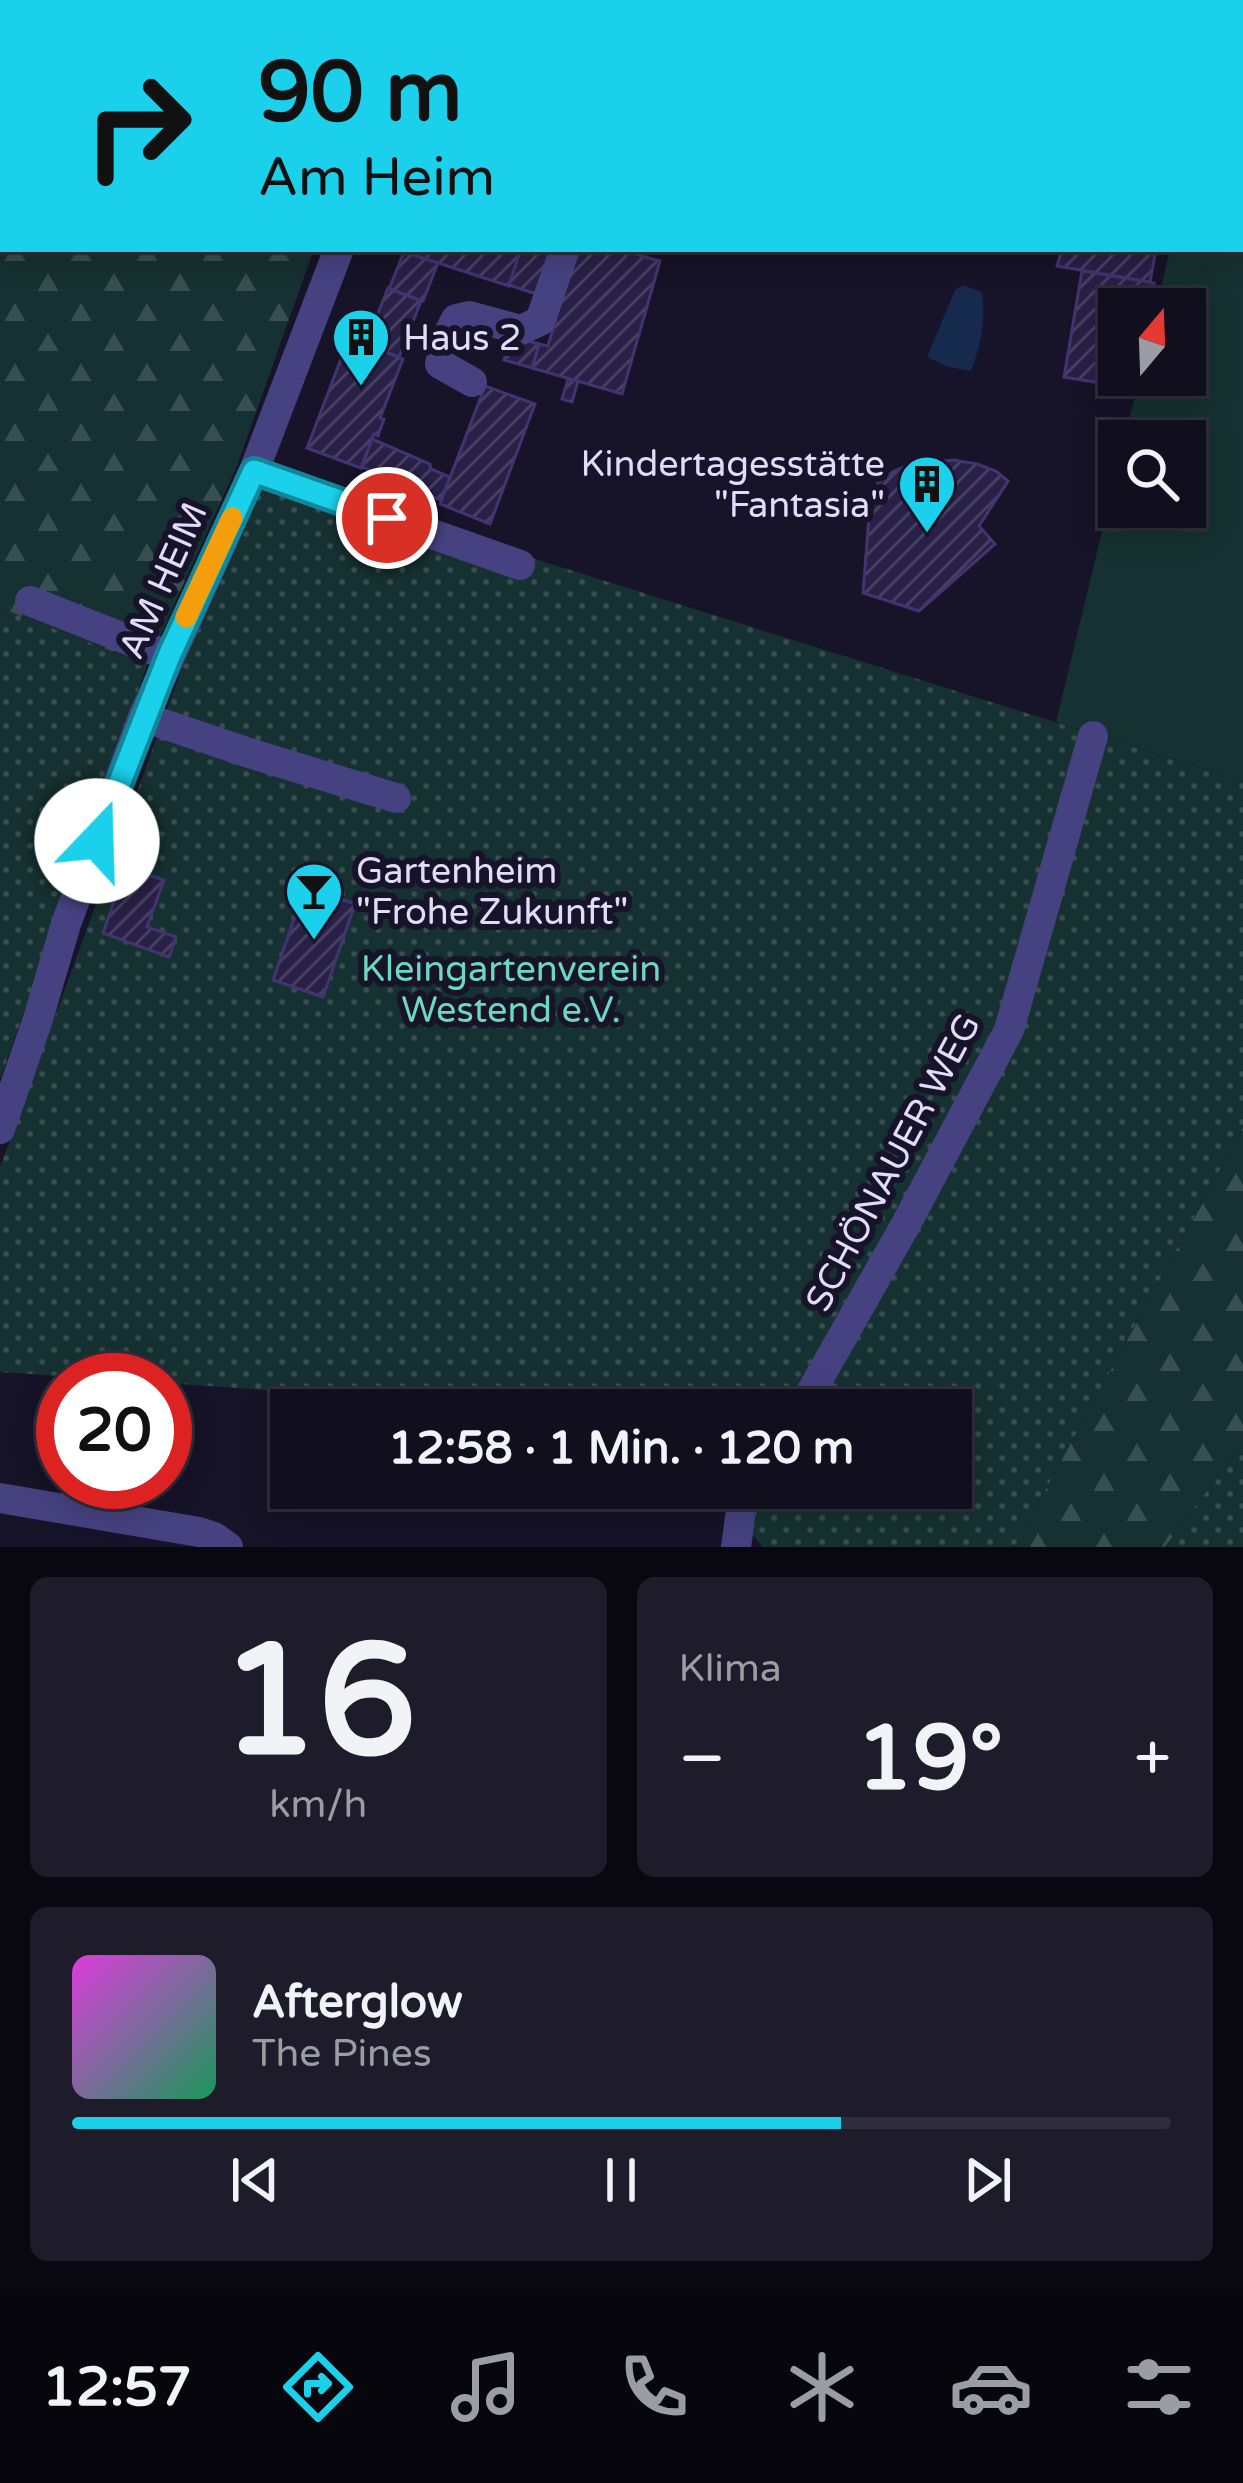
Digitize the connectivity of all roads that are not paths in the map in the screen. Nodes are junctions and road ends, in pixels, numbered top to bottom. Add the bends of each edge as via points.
1 (338, 252) edge
2 (564, 252) edge
3 (472, 382) dead end
4 (254, 471) junction
5 (520, 565) dead end
6 (30, 601) dead end
7 (169, 656) junction
8 (143, 717) junction
9 (1093, 736) dead end
10 (395, 798) dead end
11 (0, 1129) edge
12 (813, 1389) edge
13 (0, 1498) edge
14 (745, 1509) edge
15 (227, 1547) edge
16 (736, 1547) edge

1 - 4 street, AM HEIM
2 - 3 street via 540,321 521,330 456,319 440,364
4 - 5 street
4 - 7 street, AM HEIM
6 - 7 street
7 - 8 street, AM HEIM
8 - 10 street
8 - 11 street, AM HEIM
9 - 12 street, SCHÖNAUER WEG via 1009,1030
13 - 15 street via 199,1532
14 - 16 street

